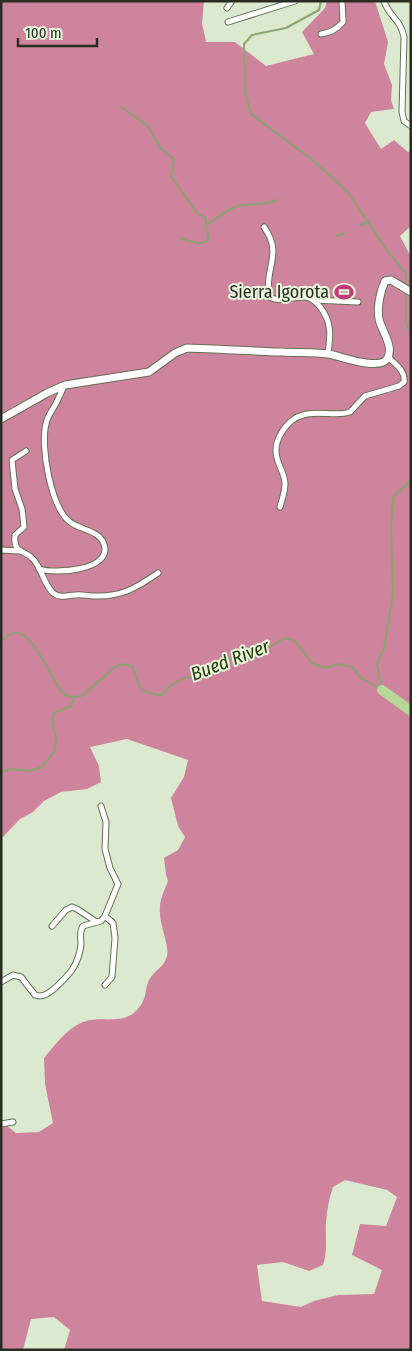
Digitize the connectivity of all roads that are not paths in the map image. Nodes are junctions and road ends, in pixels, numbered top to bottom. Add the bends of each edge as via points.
1 (232, 1) edge
2 (295, 1) edge
3 (342, 1) edge
4 (384, 1) edge
5 (227, 8) dead end
6 (228, 22) dead end
7 (321, 34) dead end
8 (411, 126) edge
9 (264, 227) dead end
10 (411, 292) edge
11 (313, 300) junction
12 (358, 302) dead end
13 (328, 354) junction
14 (388, 357) junction
15 (64, 385) junction
16 (1, 419) edge
17 (26, 451) dead end
18 (280, 507) dead end
19 (1, 550) edge
20 (19, 551) junction
21 (39, 569) junction
22 (158, 573) dead end
23 (101, 806) dead end
24 (105, 916) junction
25 (95, 921) junction
26 (52, 926) dead end
27 (1, 982) edge
28 (105, 985) dead end
29 (13, 1122) dead end
30 (1, 1124) edge

1 - 5 street
2 - 6 street
3 - 7 street via 343,22 329,33
4 - 8 street via 401,26 404,37 402,112 404,121
9 - 11 street via 274,247 270,296 275,300 305,297
10 - 14 main road via 387,280 381,294 380,320 387,339
11 - 12 street
11 - 13 street via 329,326
13 - 14 main road via 378,364
13 - 15 main road via 187,348 149,372
14 - 18 street via 405,378 399,386 365,396 350,412 302,415 285,428 276,450 285,484
15 - 16 main road
15 - 21 street via 45,424 44,449 48,472 65,517 98,536 105,547 101,560 89,566 48,571
17 - 20 street via 12,460 24,527 15,535
19 - 20 street
20 - 21 street via 30,557
21 - 22 street via 50,589 60,596 121,594
23 - 24 street via 106,829 105,849 118,884
24 - 25 street via 101,921
24 - 28 street via 113,923 115,938 112,977
25 - 26 street via 72,907
25 - 27 street via 81,929 72,973 50,992 34,995 21,977 13,975
29 - 30 street

